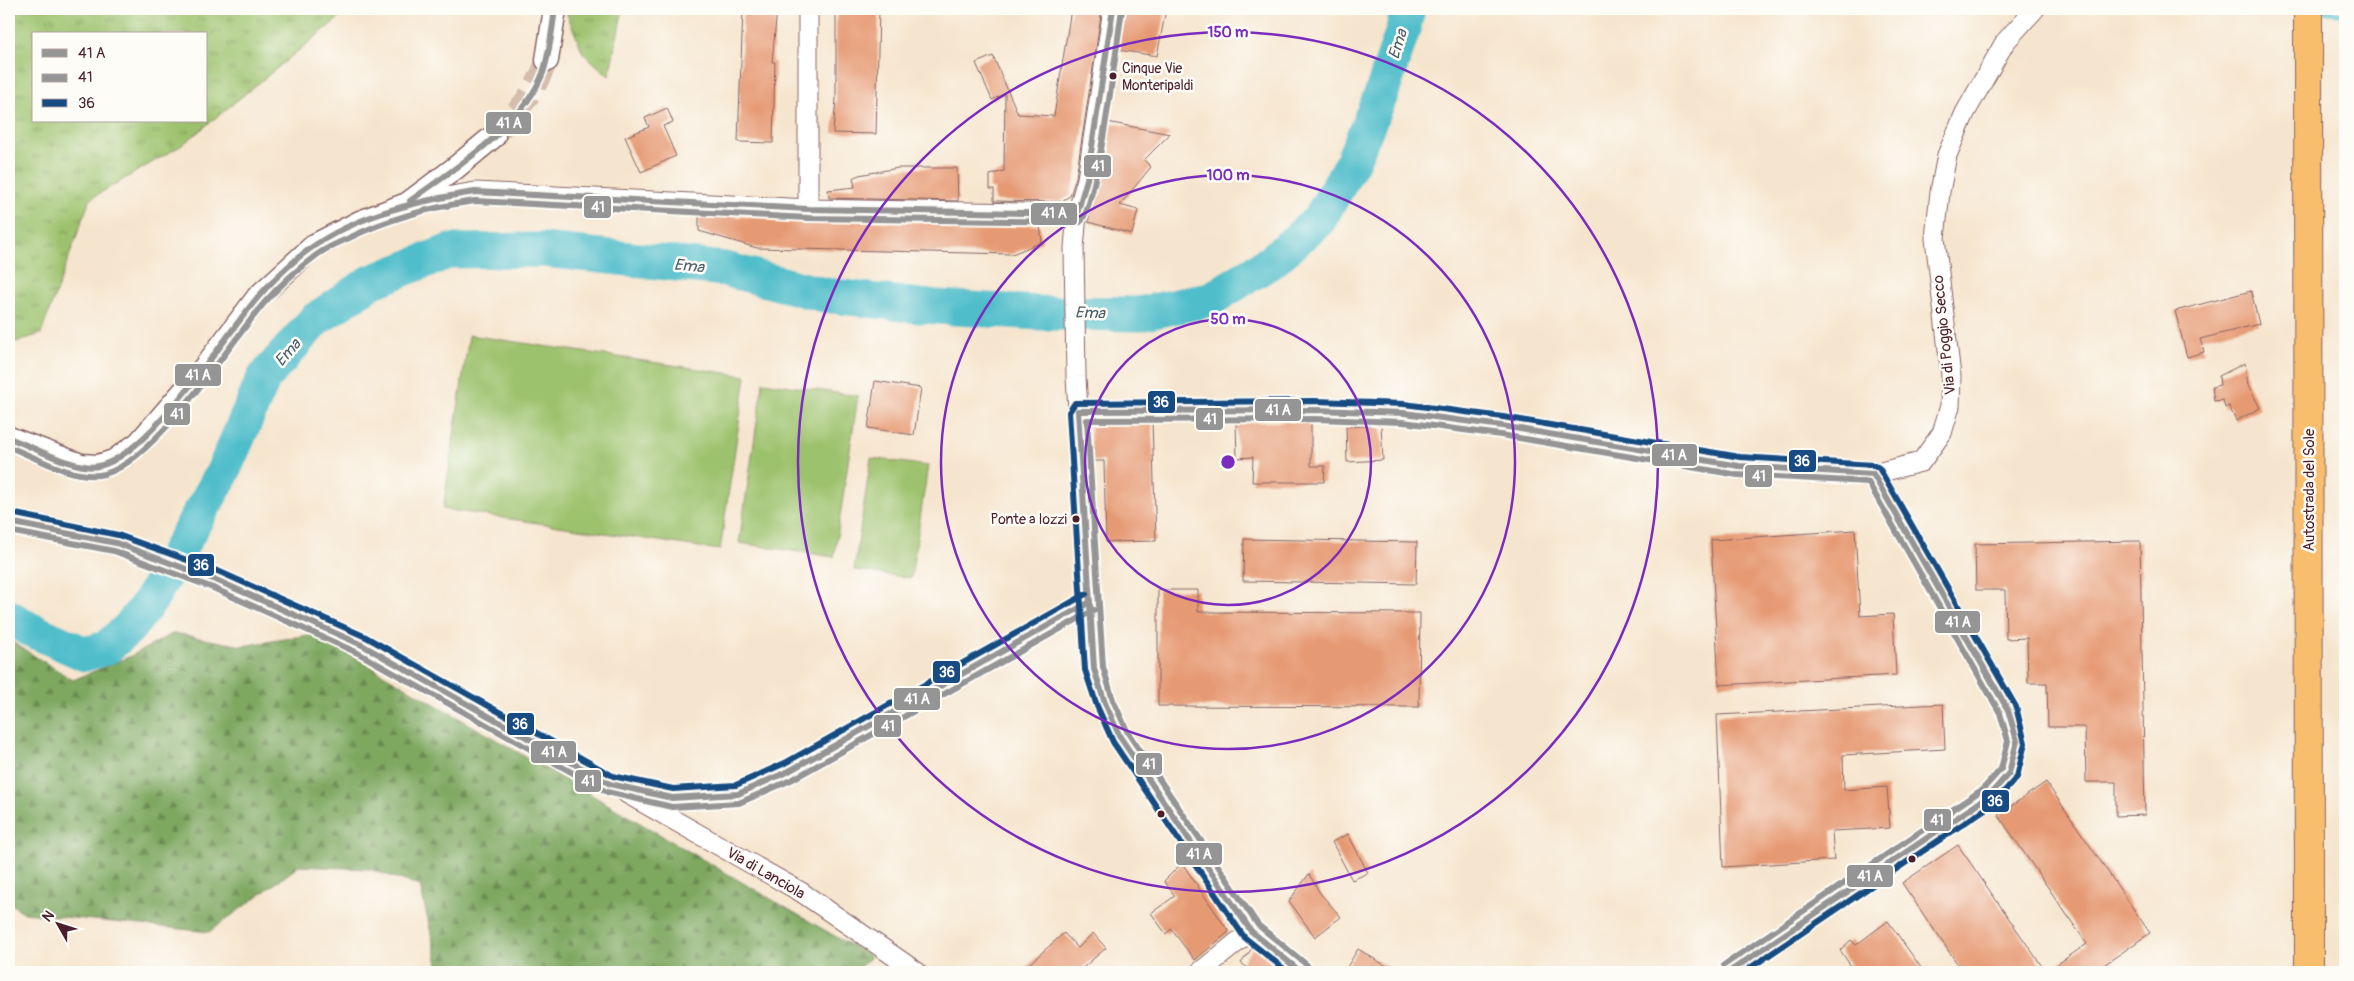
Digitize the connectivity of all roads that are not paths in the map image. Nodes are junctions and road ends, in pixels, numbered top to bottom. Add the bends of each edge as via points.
1 (555, 9) edge
2 (808, 9) edge
3 (1113, 9) edge
4 (2034, 9) edge
5 (2308, 9) edge
6 (547, 60) tunnel mouth
7 (494, 136) tunnel mouth
8 (406, 204) junction
9 (808, 209) junction
10 (1077, 214) junction
11 (1078, 411) junction
12 (9, 438) edge
13 (1873, 474) junction
14 (9, 522) edge
15 (1090, 602) junction
16 (610, 784) junction
17 (1251, 931) junction
18 (917, 972) edge
19 (1200, 972) edge
20 (1301, 972) edge
21 (1729, 972) edge
22 (2309, 972) edge

1 - 6 street
2 - 9 street
3 - 10 street via 1087,179
4 - 13 street, Via di Poggio Secco via 2005,42 1965,114 1947,155 1935,238 1951,376 1950,406 1942,433 1921,462
5 - 22 highway, Autostrada del Sole
7 - 8 street
8 - 9 street via 475,192
8 - 12 street via 315,245 258,298 206,367 139,443 114,461 98,466 81,465
9 - 10 street
10 - 11 street via 1074,243
11 - 13 street, Via di Poggio Secco via 1404,413 1739,466
11 - 15 street
13 - 21 street via 2008,710 2017,741 2009,773 1989,796
14 - 16 street, Via di Lanciola via 116,543 216,580 362,645
15 - 16 street via 789,771 738,794 672,798
15 - 17 street via 1094,669 1120,737
16 - 18 street, Via di Lanciola via 801,892
17 - 19 street
17 - 20 street

